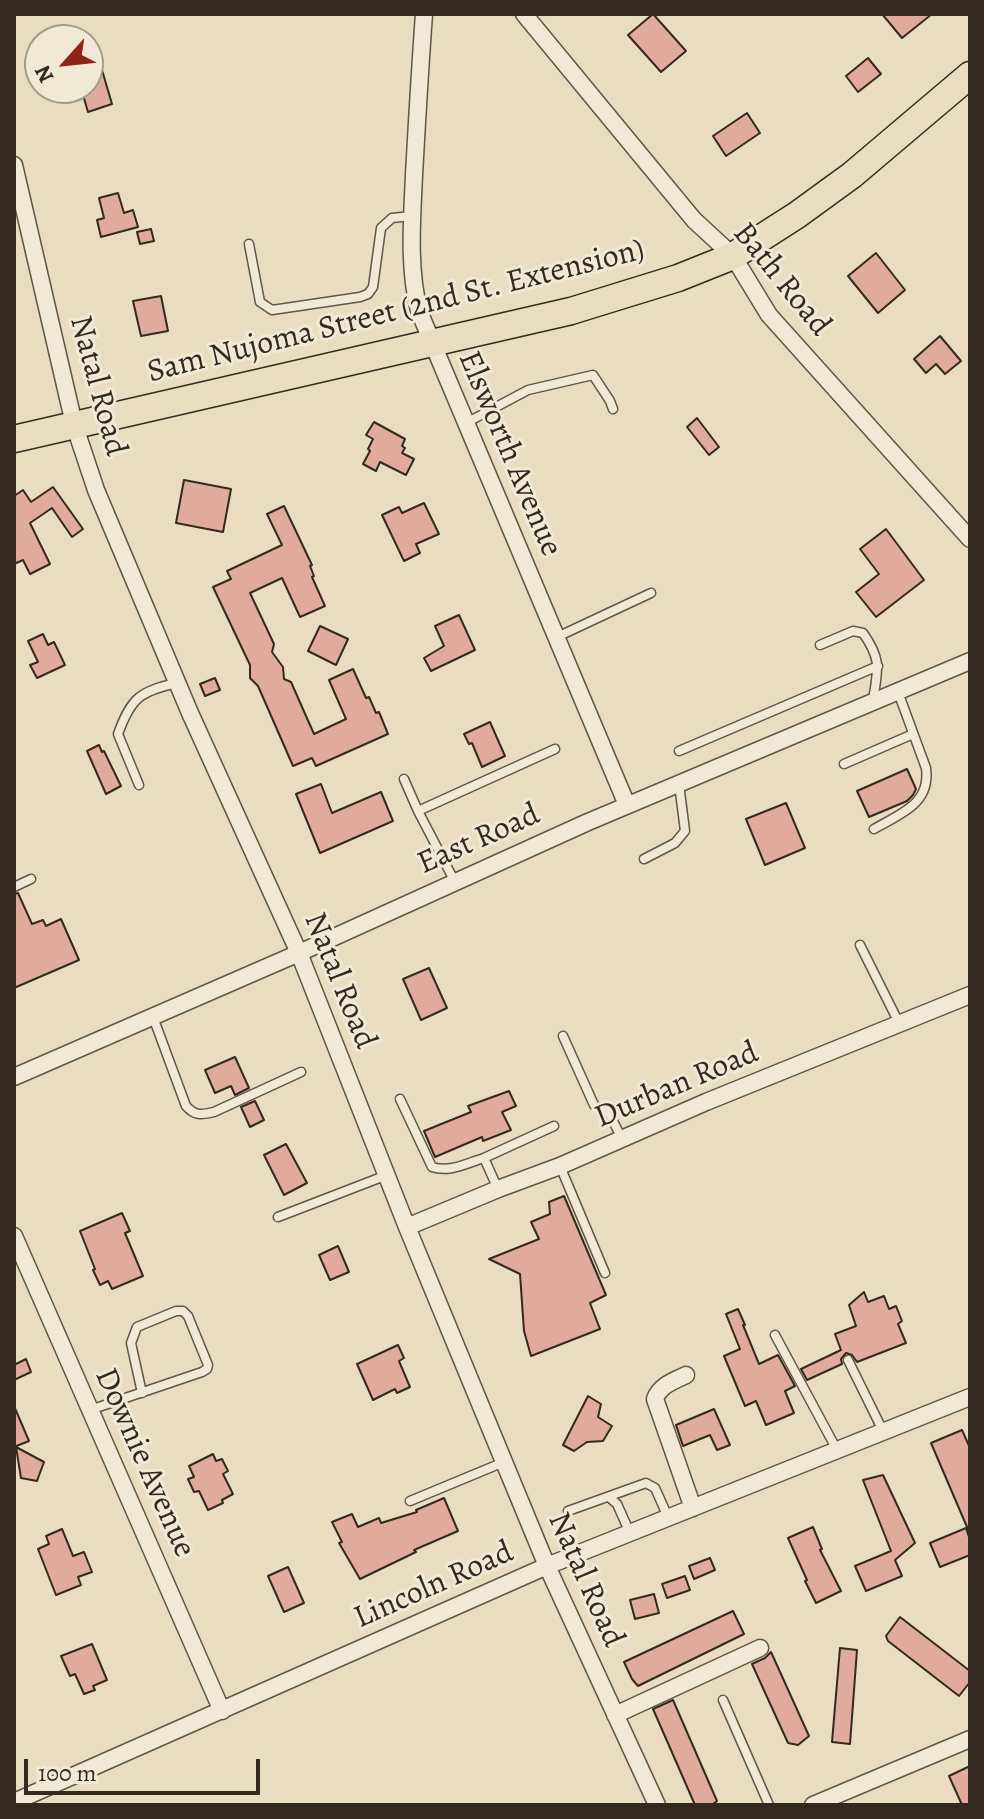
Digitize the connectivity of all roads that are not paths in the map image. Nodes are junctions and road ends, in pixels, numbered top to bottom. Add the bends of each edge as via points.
1 (424, 14) edge
2 (524, 14) edge
3 (970, 75) edge
4 (14, 165) edge
5 (18, 194) edge
6 (412, 216) junction
7 (249, 244) dead end
8 (733, 256) junction
9 (432, 344) junction
10 (613, 409) dead end
11 (74, 424) junction
12 (465, 424) junction
13 (14, 439) edge
14 (970, 539) edge
15 (651, 593) dead end
16 (556, 638) junction
17 (820, 645) dead end
18 (970, 660) edge
19 (878, 666) junction
20 (177, 683) junction
21 (898, 692) junction
22 (873, 702) junction
23 (913, 734) junction
24 (555, 749) dead end
25 (679, 751) dead end
26 (844, 764) dead end
27 (404, 779) dead end
28 (679, 784) junction
29 (139, 785) dead end
30 (627, 805) junction
31 (418, 811) junction
32 (874, 829) dead end
33 (644, 859) dead end
34 (31, 879) dead end
35 (455, 882) junction
36 (14, 887) edge
37 (860, 945) dead end
38 (299, 953) junction
39 (970, 995) edge
40 (153, 1017) junction
41 (899, 1023) junction
42 (563, 1036) dead end
43 (301, 1072) dead end
44 (14, 1077) edge
45 (400, 1099) dead end
46 (554, 1126) dead end
47 (622, 1140) junction
48 (484, 1158) junction
49 (560, 1166) junction
50 (387, 1175) junction
51 (498, 1189) junction
52 (278, 1217) dead end
53 (407, 1227) junction
54 (14, 1236) edge
55 (605, 1273) dead end
56 (775, 1335) dead end
57 (848, 1360) dead end
58 (686, 1375) dead end
59 (142, 1393) junction
60 (970, 1397) edge
61 (90, 1410) junction
62 (884, 1432) junction
63 (837, 1451) junction
64 (504, 1462) junction
65 (609, 1497) junction
66 (410, 1501) dead end
67 (693, 1508) junction
68 (568, 1511) dead end
69 (668, 1518) junction
70 (630, 1533) junction
71 (547, 1566) junction
72 (760, 1648) dead end
73 (723, 1700) dead end
74 (222, 1711) junction
75 (615, 1715) junction
76 (970, 1739) edge
77 (14, 1802) edge
78 (657, 1805) edge
79 (769, 1805) edge
80 (813, 1805) edge

1 - 6 street, Elsworth Avenue
2 - 8 street, Bath Road via 694,220
3 - 8 highway, Sam Nujoma Street (2nd St. Extension) via 852,175
4 - 5 street, Natal Road
5 - 11 street, Natal Road
6 - 7 lane via 392,218 381,228 373,287 360,297 272,310 260,302
6 - 9 street, Elsworth Avenue via 414,289
8 - 9 highway, Sam Nujoma Street (2nd St. Extension) via 607,300
8 - 14 street, Bath Road via 769,315
9 - 11 highway, Sam Nujoma Street (2nd St. Extension)
9 - 12 street, Elsworth Avenue
10 - 12 lane via 593,375 528,390
11 - 13 highway, Sam Nujoma Street (2nd St. Extension)
11 - 20 street, Natal Road
12 - 16 street, Elsworth Avenue
15 - 16 lane
16 - 30 street, Elsworth Avenue
17 - 19 lane via 853,631 863,633
18 - 21 street, East Road
18 - 22 lane
19 - 22 lane
19 - 25 lane
20 - 29 lane via 143,693 125,714 118,734
20 - 38 street, Natal Road
21 - 22 street, East Road
21 - 23 lane
22 - 28 street, East Road
23 - 26 lane
23 - 32 lane via 926,768 925,791 911,807
24 - 31 lane
27 - 31 lane
28 - 30 street, East Road
28 - 33 lane via 685,831 675,843
30 - 35 street, East Road
31 - 35 lane
34 - 36 lane
35 - 38 street, East Road
37 - 41 lane
38 - 40 street, East Road
38 - 50 street, Natal Road
39 - 41 street, Durban Road
40 - 43 lane via 186,1106 200,1115
40 - 44 street, East Road
41 - 47 street, Durban Road
42 - 47 lane via 594,1105 609,1113
45 - 48 lane via 432,1167 454,1168
46 - 48 lane
47 - 49 street, Durban Road
48 - 51 lane
49 - 51 street, Durban Road
49 - 55 lane
50 - 52 lane
50 - 53 street, Natal Road
51 - 53 street, Durban Road
53 - 64 street, Natal Road
54 - 61 street, Downie Avenue
56 - 63 lane
57 - 62 lane
58 - 67 street via 663,1387 655,1399
59 - 59 lane via 207,1369 183,1311 137,1327 131,1343
59 - 61 lane
60 - 62 street, Lincoln Road
61 - 74 street, Downie Avenue
62 - 63 street, Lincoln Road
63 - 67 street, Lincoln Road
64 - 66 lane
64 - 71 street, Natal Road
65 - 68 lane
65 - 69 lane via 651,1484
65 - 70 lane
67 - 69 street, Lincoln Road
69 - 70 street, Lincoln Road
70 - 71 street, Lincoln Road
71 - 74 street, Lincoln Road
71 - 75 street, Natal Road
72 - 75 street
73 - 79 lane
74 - 77 street, Lincoln Road
75 - 78 street, Natal Road
76 - 80 street

